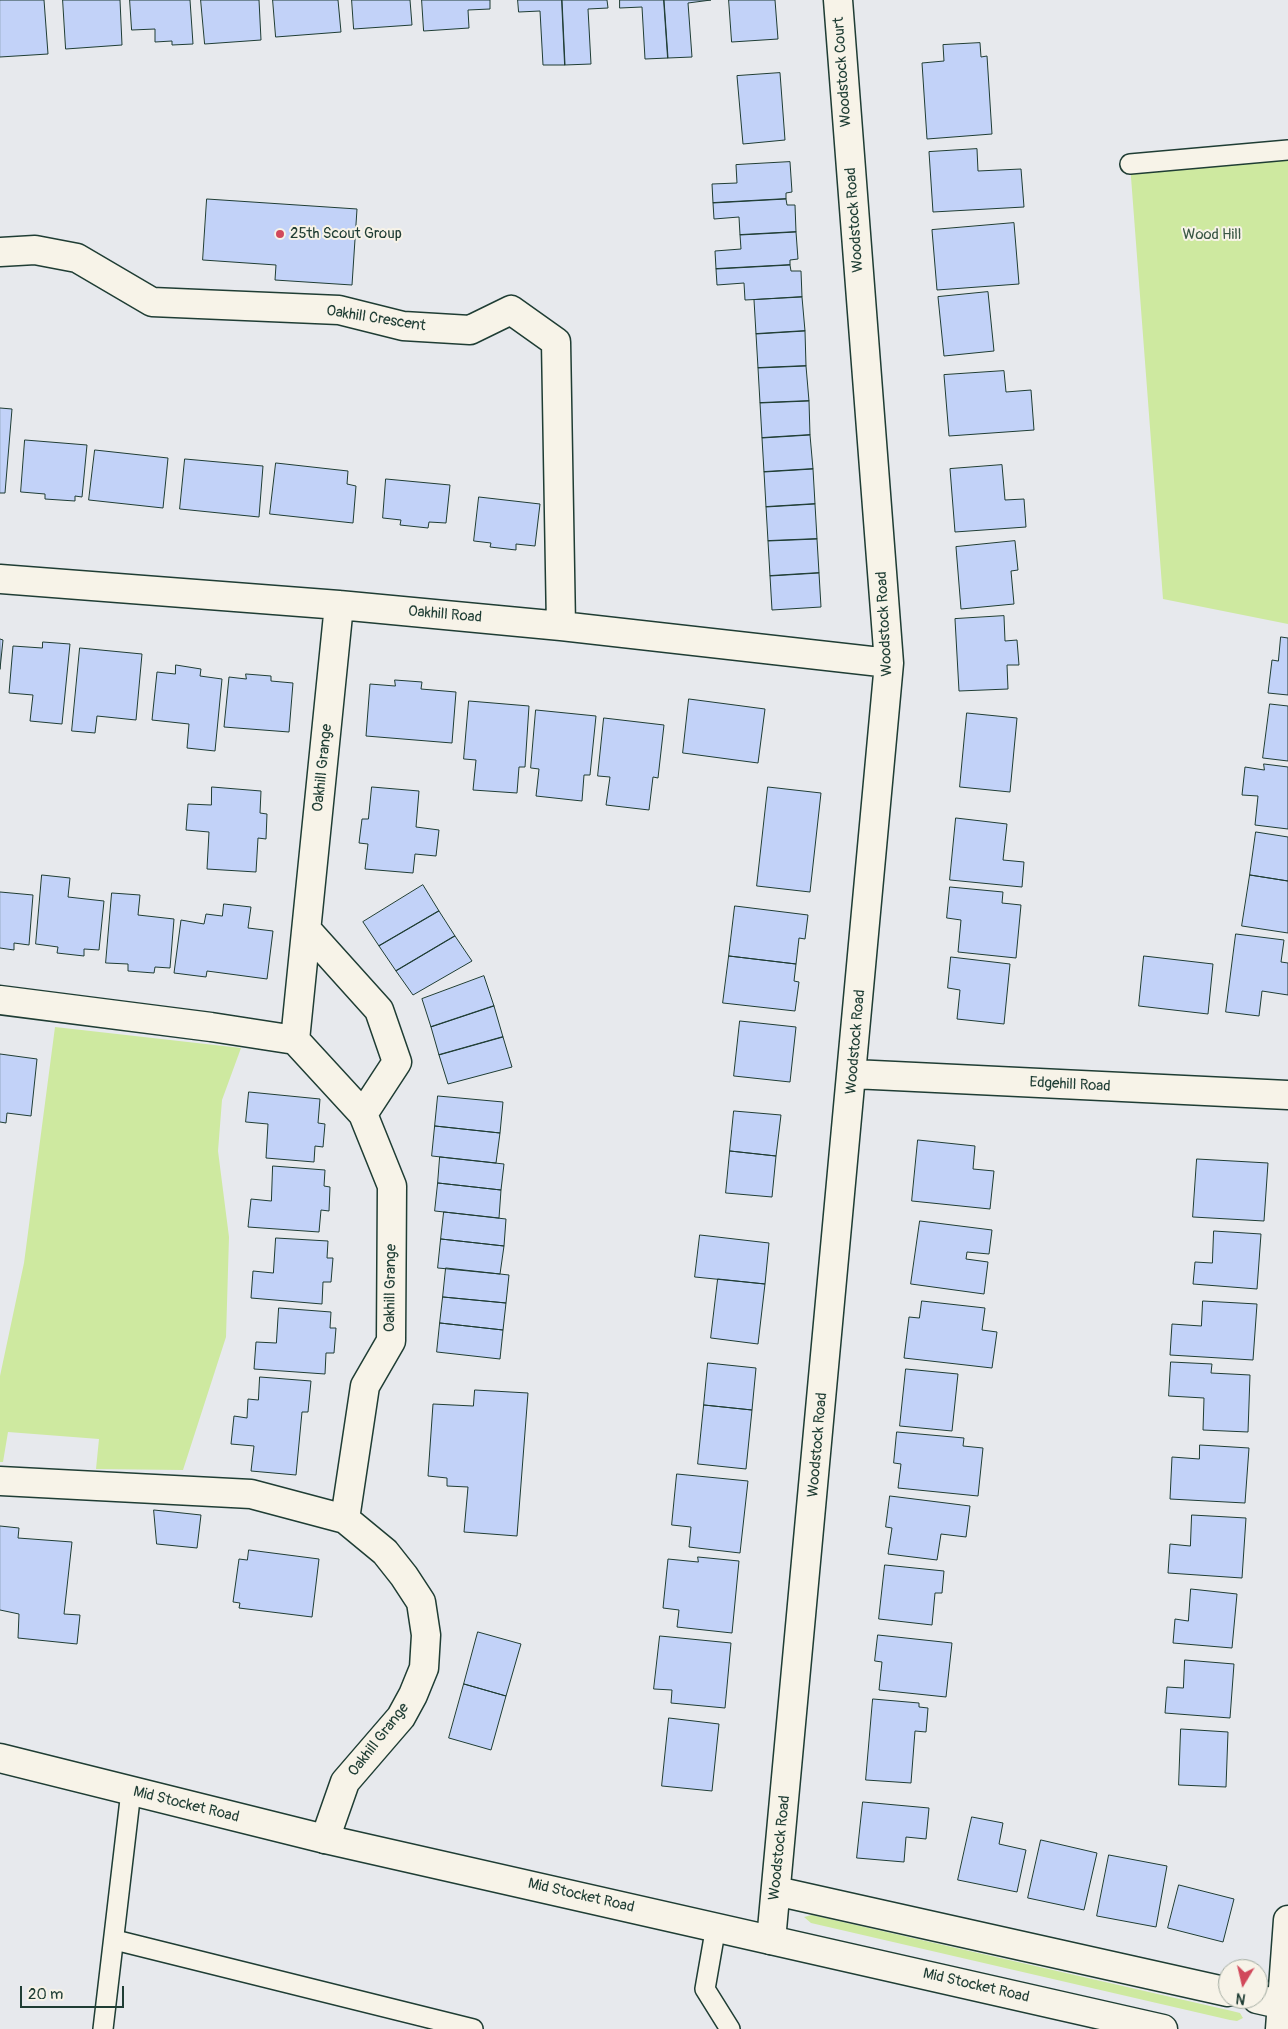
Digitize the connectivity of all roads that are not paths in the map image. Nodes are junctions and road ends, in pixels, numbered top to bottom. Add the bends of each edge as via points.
1 (838, 0) edge
2 (849, 143) joint
3 (1288, 150) edge
4 (1130, 164) dead end
5 (0, 252) edge
6 (0, 579) edge
7 (339, 605) junction
8 (561, 626) junction
9 (890, 663) junction
10 (307, 930) junction
11 (0, 1000) edge
12 (295, 1040) junction
13 (853, 1074) junction
14 (1288, 1095) edge
15 (363, 1114) junction
16 (0, 1481) edge
17 (346, 1520) junction
18 (0, 1758) edge
19 (131, 1791) junction
20 (325, 1839) junction
21 (776, 1891) junction
22 (1288, 1920) edge
23 (716, 1926) junction
24 (115, 1940) junction
25 (771, 1940) junction
26 (1218, 1990) edge
27 (1277, 2010) edge
28 (103, 2029) edge
29 (473, 2029) edge
30 (730, 2029) edge
31 (1163, 2029) edge

1 - 2 street, Woodstock Court
2 - 9 street, Woodstock Road
3 - 4 lane
5 - 8 street, Oakhill Crescent via 35,250 77,258 152,302 339,310 403,326 470,330 511,310 556,342
6 - 7 street, Oakhill Road
7 - 8 street, Oakhill Road
7 - 10 street, Oakhill Grange
8 - 9 street, Oakhill Road
9 - 13 street, Woodstock Road
10 - 12 street, Oakhill Grange
10 - 15 street via 379,1010 397,1062
11 - 12 street
12 - 15 street, Oakhill Grange
13 - 14 street, Edgehill Road
13 - 21 street, Woodstock Road
15 - 17 street, Oakhill Grange via 392,1186 391,1341 365,1386
16 - 17 street, Oakhill Grange via 251,1494
17 - 20 street, Oakhill Grange via 385,1552 421,1602 426,1635 424,1668 401,1717 345,1782
18 - 19 street, Mid Stocket Road
19 - 20 street, Mid Stocket Road
19 - 24 lane
20 - 23 street, Mid Stocket Road
21 - 25 street, Woodstock Road
21 - 26 street
22 - 27 street
23 - 25 street, Mid Stocket Road
23 - 30 lane via 705,1989
24 - 28 lane
24 - 29 lane
25 - 31 street, Mid Stocket Road

